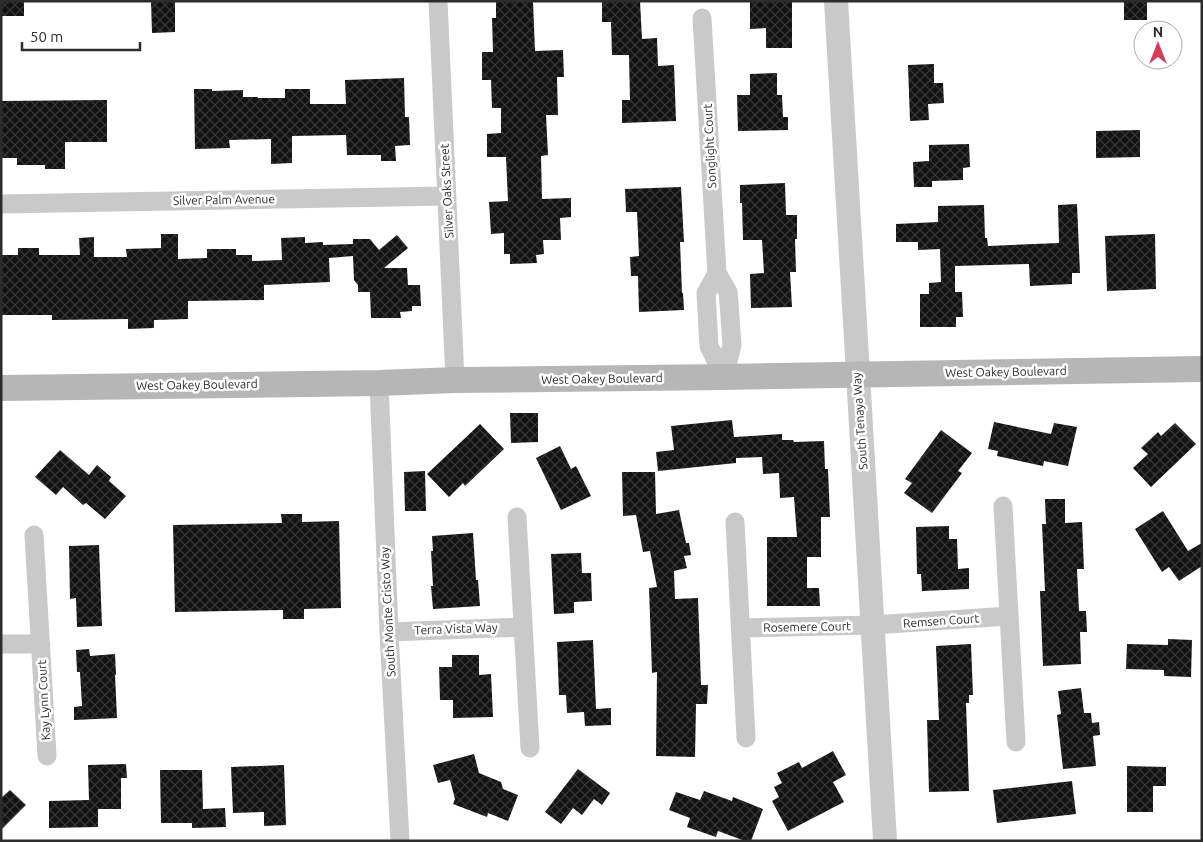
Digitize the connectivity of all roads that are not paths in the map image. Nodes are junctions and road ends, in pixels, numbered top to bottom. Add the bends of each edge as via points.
1 (438, 1) edge
2 (836, 1) edge
3 (702, 18) dead end
4 (447, 196) junction
5 (1, 204) edge
6 (1202, 369) edge
7 (857, 375) junction
8 (724, 377) junction
9 (455, 380) junction
10 (379, 383) junction
11 (1, 388) edge
12 (1003, 506) dead end
13 (517, 517) dead end
14 (735, 522) dead end
15 (34, 535) dead end
16 (1010, 616) junction
17 (873, 625) junction
18 (523, 627) junction
19 (740, 628) junction
20 (389, 632) junction
21 (1, 644) edge
22 (41, 644) junction
23 (746, 738) dead end
24 (1016, 742) dead end
25 (530, 748) dead end
26 (47, 756) dead end
27 (400, 841) edge
28 (885, 841) edge

1 - 4 street, Silver Oaks Street
2 - 7 street, South Tenaya Way
3 - 8 street, Songlight Court via 717,273 728,292 732,345
4 - 5 street, Silver Palm Avenue
4 - 9 street, Silver Oaks Street
6 - 7 main road, West Oakey Boulevard
7 - 8 main road, West Oakey Boulevard
7 - 17 street, South Tenaya Way
8 - 9 main road, West Oakey Boulevard
9 - 10 main road, West Oakey Boulevard
10 - 11 main road, West Oakey Boulevard
10 - 20 street, South Monte Cristo Way
12 - 16 street
13 - 18 street
14 - 19 street
15 - 22 street, Kay Lynn Court
16 - 17 street, Remsen Court
16 - 24 street
17 - 19 street, Rosemere Court
17 - 28 street, South Tenaya Way
18 - 20 street, Terra Vista Way
18 - 25 street
19 - 23 street
20 - 27 street, South Monte Cristo Way
21 - 22 street, Kay Lynn Court
22 - 26 street, Kay Lynn Court

